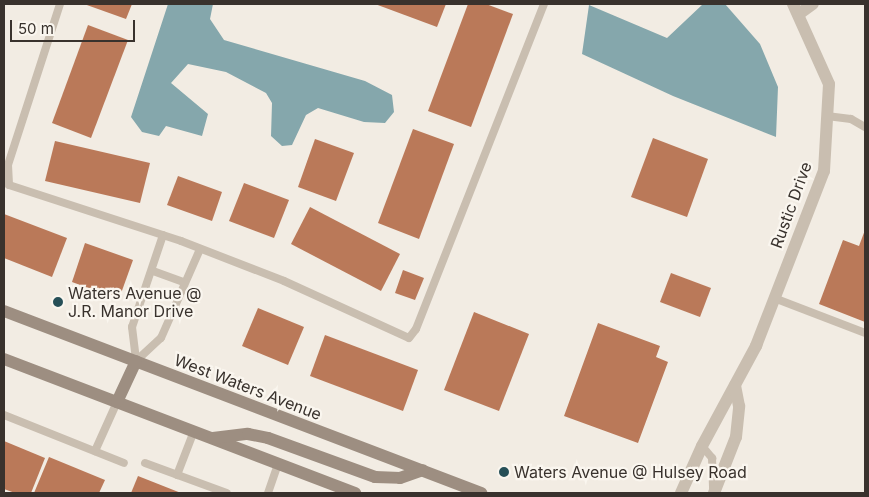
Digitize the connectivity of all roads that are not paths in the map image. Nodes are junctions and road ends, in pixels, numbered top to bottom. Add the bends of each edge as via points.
1 (60, 4) edge
2 (544, 4) edge
3 (812, 4) edge
4 (796, 9) edge
5 (827, 116) junction
6 (865, 127) edge
7 (163, 235) junction
8 (200, 249) junction
9 (153, 271) junction
10 (184, 282) junction
11 (774, 298) junction
12 (4, 311) edge
13 (865, 333) edge
14 (4, 359) edge
15 (136, 361) junction
16 (735, 385) junction
17 (118, 402) junction
18 (4, 415) edge
19 (194, 431) junction
20 (210, 438) junction
21 (702, 446) junction
22 (95, 451) junction
23 (124, 463) dead end
24 (145, 463) dead end
25 (278, 464) junction
26 (423, 470) junction
27 (176, 475) junction
28 (227, 493) edge
29 (268, 493) edge
30 (355, 493) edge
31 (481, 493) edge
32 (681, 493) edge
33 (714, 493) edge

1 - 7 lane via 8,164 9,185
2 - 8 lane via 416,329 408,338 284,281
3 - 4 street
4 - 5 street, Rustic Drive via 829,84
5 - 6 lane via 851,119
5 - 11 street, Rustic Drive via 824,171
7 - 8 lane
7 - 9 lane
8 - 10 lane
9 - 10 lane
9 - 15 lane via 132,327
10 - 15 lane via 161,338
11 - 13 lane
11 - 16 street, Rustic Drive
12 - 15 main road, West Waters Avenue
14 - 17 main road
15 - 17 main road
15 - 26 main road, West Waters Avenue
16 - 21 street, Rustic Drive
16 - 33 street via 739,406 736,437
17 - 19 main road
17 - 22 lane
18 - 22 lane
19 - 20 main road
19 - 27 lane
20 - 25 main road
20 - 26 main road via 248,434 268,438 375,478 400,478
21 - 32 street, Rustic Drive
21 - 33 lane via 712,458
22 - 23 lane
24 - 27 lane
25 - 29 lane
25 - 30 main road
26 - 31 main road, West Waters Avenue
27 - 28 lane

